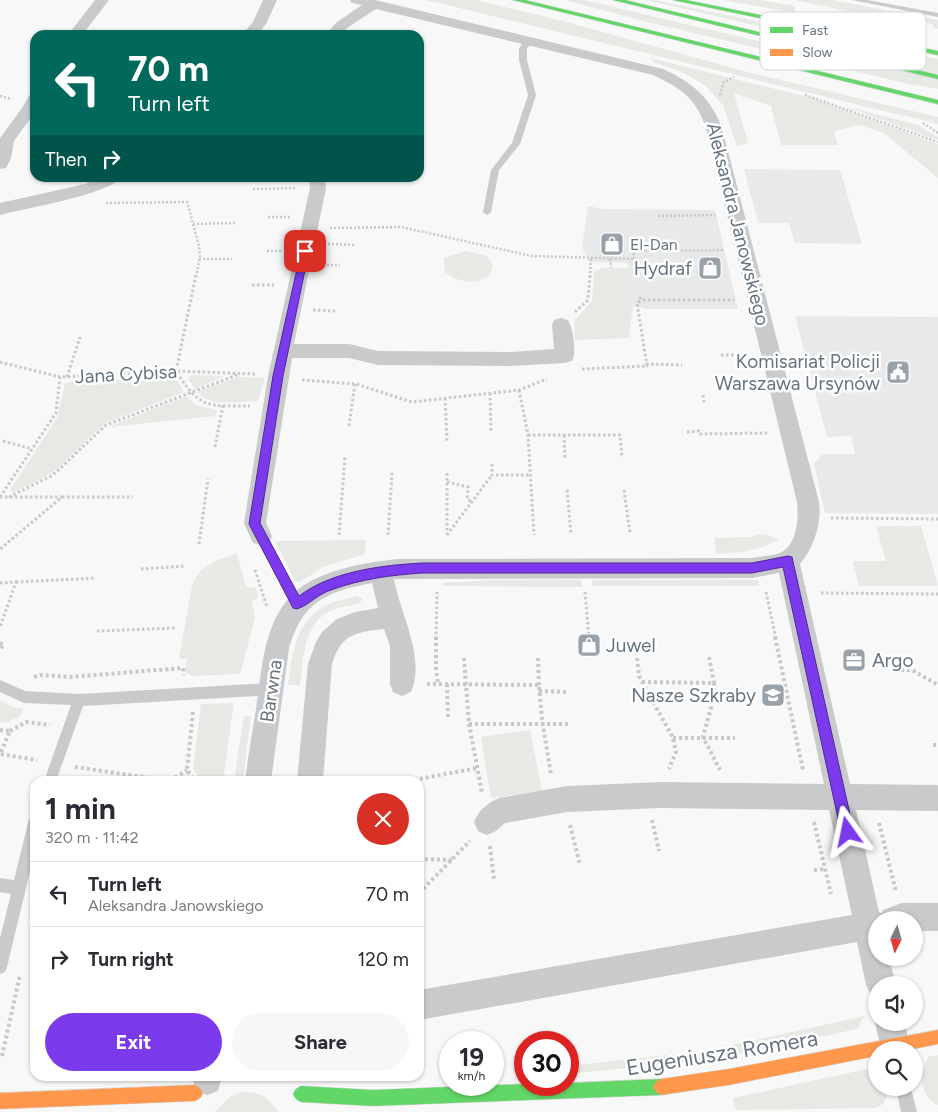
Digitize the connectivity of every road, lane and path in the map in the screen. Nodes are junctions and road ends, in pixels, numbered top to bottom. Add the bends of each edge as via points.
1 (102, 0) edge
2 (270, 0) edge
3 (516, 0) edge
4 (616, 0) edge
5 (676, 0) edge
6 (855, 0) edge
7 (366, 2) edge
8 (917, 12) edge
9 (760, 17) edge
10 (79, 30) edge
11 (254, 30) edge
12 (338, 30) edge
13 (760, 34) edge
14 (528, 40) junction
15 (760, 60) edge
16 (801, 70) edge
17 (909, 70) edge
18 (734, 77) dead end
19 (938, 77) edge
20 (805, 95) dead end
21 (938, 102) edge
22 (718, 103) dead end
23 (30, 108) edge
24 (923, 123) dead end
25 (938, 132) edge
26 (938, 142) edge
27 (0, 164) edge
28 (103, 182) edge
29 (253, 189) dead end
30 (316, 190) edge
31 (97, 203) dead end
32 (0, 209) edge
33 (487, 212) dead end
34 (658, 216) dead end
35 (720, 216) dead end
36 (235, 223) dead end
37 (193, 224) junction
38 (310, 228) junction
39 (325, 244) dead end
40 (355, 245) dead end
41 (728, 250) dead end
42 (591, 258) junction
43 (610, 258) junction
44 (635, 258) junction
45 (199, 259) junction
46 (232, 259) dead end
47 (636, 267) dead end
48 (611, 268) dead end
49 (740, 300) dead end
50 (312, 310) dead end
51 (335, 311) dead end
52 (639, 311) dead end
53 (562, 325) joint
54 (80, 337) dead end
55 (284, 350) junction
56 (721, 355) dead end
57 (753, 355) dead end
58 (0, 362) edge
59 (646, 364) dead end
60 (682, 365) dead end
61 (176, 371) junction
62 (240, 374) junction
63 (268, 375) junction
64 (67, 377) junction
65 (60, 378) junction
66 (355, 384) dead end
67 (519, 390) dead end
68 (189, 393) junction
69 (490, 393) dead end
70 (703, 395) dead end
71 (445, 398) dead end
72 (704, 402) dead end
73 (223, 405) junction
74 (273, 406) junction
75 (350, 426) dead end
76 (687, 432) dead end
77 (491, 433) dead end
78 (760, 433) dead end
79 (528, 435) junction
80 (564, 435) junction
81 (3, 441) dead end
82 (447, 441) dead end
83 (215, 447) dead end
84 (32, 449) junction
85 (345, 457) dead end
86 (565, 458) dead end
87 (622, 458) dead end
88 (492, 464) dead end
89 (392, 472) dead end
90 (447, 473) dead end
91 (492, 475) junction
92 (531, 475) junction
93 (208, 479) dead end
94 (447, 482) junction
95 (567, 490) dead end
96 (624, 490) dead end
97 (1, 492) edge
98 (0, 497) edge
99 (9, 497) junction
100 (62, 497) junction
101 (133, 497) dead end
102 (472, 502) junction
103 (825, 518) dead end
104 (938, 519) edge
105 (630, 533) dead end
106 (534, 534) dead end
107 (571, 534) dead end
108 (339, 535) dead end
109 (388, 535) dead end
110 (261, 536) joint
111 (199, 544) dead end
112 (0, 549) edge
113 (788, 561) junction
114 (186, 566) dead end
115 (141, 569) dead end
116 (381, 571) junction
117 (96, 578) dead end
118 (0, 582) edge
119 (16, 582) junction
120 (437, 591) dead end
121 (585, 591) dead end
122 (766, 592) dead end
123 (795, 593) junction
124 (938, 594) edge
125 (297, 604) junction
126 (392, 617) junction
127 (0, 627) edge
128 (175, 628) dead end
129 (97, 631) dead end
130 (589, 636) dead end
131 (0, 643) edge
132 (0, 650) edge
133 (464, 658) dead end
134 (538, 658) dead end
135 (637, 658) dead end
136 (709, 658) dead end
137 (901, 670) dead end
138 (191, 679) dead end
139 (26, 680) dead end
140 (642, 682) junction
141 (714, 683) junction
142 (402, 684) joint
143 (438, 684) junction
144 (447, 684) junction
145 (465, 684) junction
146 (539, 684) junction
147 (938, 685) edge
148 (0, 686) edge
149 (271, 689) junction
150 (539, 691) junction
151 (568, 692) dead end
152 (79, 700) junction
153 (194, 707) dead end
154 (448, 717) dead end
155 (469, 724) junction
156 (542, 724) junction
157 (570, 724) dead end
158 (52, 725) dead end
159 (0, 730) edge
160 (10, 731) junction
161 (703, 737) junction
162 (673, 738) junction
163 (735, 738) dead end
164 (933, 744) dead end
165 (938, 745) edge
166 (36, 760) dead end
167 (70, 767) dead end
168 (478, 768) junction
169 (187, 770) junction
170 (52, 776) edge
171 (134, 776) edge
172 (178, 776) edge
173 (191, 776) edge
174 (259, 776) edge
175 (310, 776) edge
176 (424, 778) edge
177 (660, 795) junction
178 (734, 795) junction
179 (808, 796) junction
180 (840, 796) junction
181 (873, 797) junction
182 (938, 798) edge
183 (561, 800) junction
184 (487, 822) junction
185 (30, 843) edge
186 (424, 859) edge
187 (453, 860) junction
188 (580, 865) dead end
189 (824, 869) junction
190 (814, 870) dead end
191 (494, 880) dead end
192 (0, 885) edge
193 (19, 888) junction
194 (424, 888) edge
195 (878, 911) edge
196 (880, 911) edge
197 (868, 914) edge
198 (923, 918) edge
199 (938, 918) edge
200 (868, 921) edge
201 (0, 966) edge
202 (21, 970) dead end
203 (424, 1003) edge
204 (938, 1037) edge
205 (893, 1039) edge
206 (2, 1056) dead end
207 (205, 1081) edge
208 (300, 1095) dead end
209 (906, 1096) edge
210 (0, 1101) edge
211 (189, 1106) dead end
212 (909, 1112) edge

1 - 10 street
2 - 11 street
3 - 15 main road
4 - 13 main road
5 - 9 main road
6 - 8 lane
7 - 12 street
7 - 14 street, Aleksandra Janowskiego
14 - 33 lane via 523,60 532,95 516,144 495,170
14 - 113 street, Aleksandra Janowskiego via 658,72 692,91 710,113 808,502 810,517 805,533 798,550
16 - 21 main road
17 - 19 main road
18 - 22 path via 724,82
20 - 26 path
23 - 27 street via 6,141
24 - 25 path
28 - 32 street
29 - 30 path
30 - 38 street
31 - 37 path via 187,202
34 - 35 path
36 - 37 path
37 - 45 path
38 - 42 path via 401,227 532,256
38 - 55 street
39 - 40 path
41 - 44 path via 633,250
42 - 43 path
42 - 53 path via 588,300
43 - 44 path
43 - 48 path
44 - 47 path
45 - 46 path
45 - 61 path
49 - 52 path via 641,298 637,303
50 - 51 path
53 - 55 street via 565,356 378,358 349,351
54 - 64 path
55 - 63 street
56 - 57 path
58 - 65 path
59 - 60 path
61 - 62 path, Jana Cybisa
61 - 64 path, Jana Cybisa
61 - 68 path
62 - 63 path, Jana Cybisa
62 - 68 path
63 - 74 street
64 - 65 path, Jana Cybisa
65 - 84 path, Jana Cybisa via 56,413
66 - 75 path
67 - 79 path
68 - 73 path via 201,403
68 - 99 path via 106,425 53,475
69 - 77 path
70 - 72 path
71 - 82 path
73 - 74 path
73 - 83 path
74 - 110 street via 255,524
76 - 78 path
79 - 80 path
79 - 92 path
80 - 86 path
80 - 87 path via 620,435
81 - 84 path
84 - 97 path, Jana Cybisa
85 - 108 path
88 - 91 path
89 - 109 path
90 - 94 path
91 - 92 path
91 - 102 path
92 - 106 path
93 - 111 path
94 - 102 path via 468,487 467,499
94 - 102 path via 447,535
95 - 107 path
96 - 105 path
97 - 98 path, Jana Cybisa
98 - 99 path
99 - 100 path
100 - 101 path
100 - 112 path
103 - 104 path
110 - 125 lane
113 - 116 street via 752,568 423,568
113 - 123 street
114 - 115 path
116 - 125 street via 328,585
116 - 126 street
117 - 119 path
118 - 119 path
119 - 127 path
120 - 143 path
121 - 130 path
122 - 179 path
123 - 124 path
123 - 180 street
125 - 149 street, Barwna via 282,631
126 - 142 street via 402,646
126 - 175 street via 342,627 328,641 320,664
128 - 129 path
131 - 132 path via 4,645
133 - 145 path
134 - 146 path
135 - 140 path
136 - 141 path
137 - 147 path via 912,670
138 - 139 path via 184,675 183,668 70,677 40,674
140 - 141 path
140 - 162 path
141 - 161 path via 715,693
142 - 143 path
143 - 144 path
144 - 145 path
144 - 154 path
145 - 146 path
145 - 155 path
146 - 150 path
148 - 152 lane via 24,697
149 - 152 lane
149 - 174 street, Barwna
150 - 151 path
150 - 156 path
152 - 170 lane
153 - 169 path
155 - 156 path
155 - 168 path
156 - 157 path
156 - 183 path
158 - 160 path via 26,722
159 - 160 path
160 - 166 path via 0,754
161 - 162 path
161 - 163 path
161 - 178 path
162 - 177 path via 676,752
164 - 165 path
167 - 171 path
168 - 176 path
168 - 184 path
169 - 172 path
169 - 173 path
177 - 178 street
177 - 183 street
178 - 179 street
179 - 180 street
179 - 189 path
180 - 181 street
180 - 195 street
181 - 182 street
181 - 196 path
183 - 184 street via 499,811
183 - 188 path via 568,814
184 - 187 path
184 - 191 path
185 - 193 lane
186 - 187 path
187 - 194 path
189 - 190 path
189 - 197 path via 833,899
192 - 193 lane
193 - 201 lane
198 - 199 street
200 - 203 street
202 - 206 path
204 - 205 main road, Eugeniusza Romera
205 - 208 main road, Eugeniusza Romera via 729,1077 651,1088 373,1098
207 - 210 main road
207 - 211 main road
209 - 212 lane

